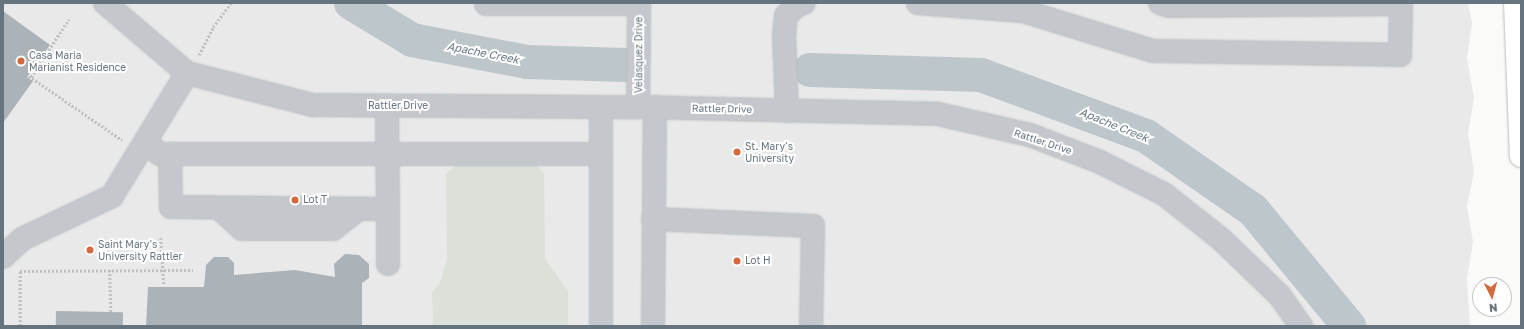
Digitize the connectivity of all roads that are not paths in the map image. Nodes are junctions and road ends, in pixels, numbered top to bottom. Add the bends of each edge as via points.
1 (105, 3) edge
2 (639, 3) edge
3 (804, 3) edge
4 (918, 3) edge
5 (1160, 3) edge
6 (1401, 3) edge
7 (1515, 3) edge
8 (486, 4) edge
9 (1024, 7) edge
10 (192, 74) junction
11 (387, 106) junction
12 (600, 107) junction
13 (647, 107) junction
14 (787, 111) junction
15 (145, 142) junction
16 (170, 154) junction
17 (388, 154) junction
18 (601, 154) junction
19 (1521, 156) edge
20 (388, 209) junction
21 (653, 219) junction
22 (12, 261) edge
23 (388, 264) dead end
24 (601, 326) edge
25 (652, 326) edge
26 (811, 326) edge
27 (1301, 326) edge

1 - 10 street, Rattler Drive
2 - 8 street
2 - 13 street, Velasquez Drive
3 - 14 street via 797,5 786,16 784,38
4 - 9 street
5 - 6 street via 1169,6
6 - 9 street via 1400,54 1153,50
7 - 19 main road
10 - 11 street, Rattler Drive via 313,105
10 - 15 street
11 - 12 street, Rattler Drive
11 - 17 street
12 - 13 street, Rattler Drive
12 - 18 street
13 - 14 street, Rattler Drive
13 - 21 street, Velasquez Drive
14 - 27 street, Rattler Drive via 938,114 1030,136 1100,162 1164,194 1222,240 1280,296
15 - 16 street via 160,154
15 - 22 street via 112,196 22,239
16 - 17 street
16 - 20 street via 171,207
17 - 18 street
17 - 20 street
18 - 24 street
20 - 23 street
21 - 25 street, Velasquez Drive
21 - 26 street via 813,226

